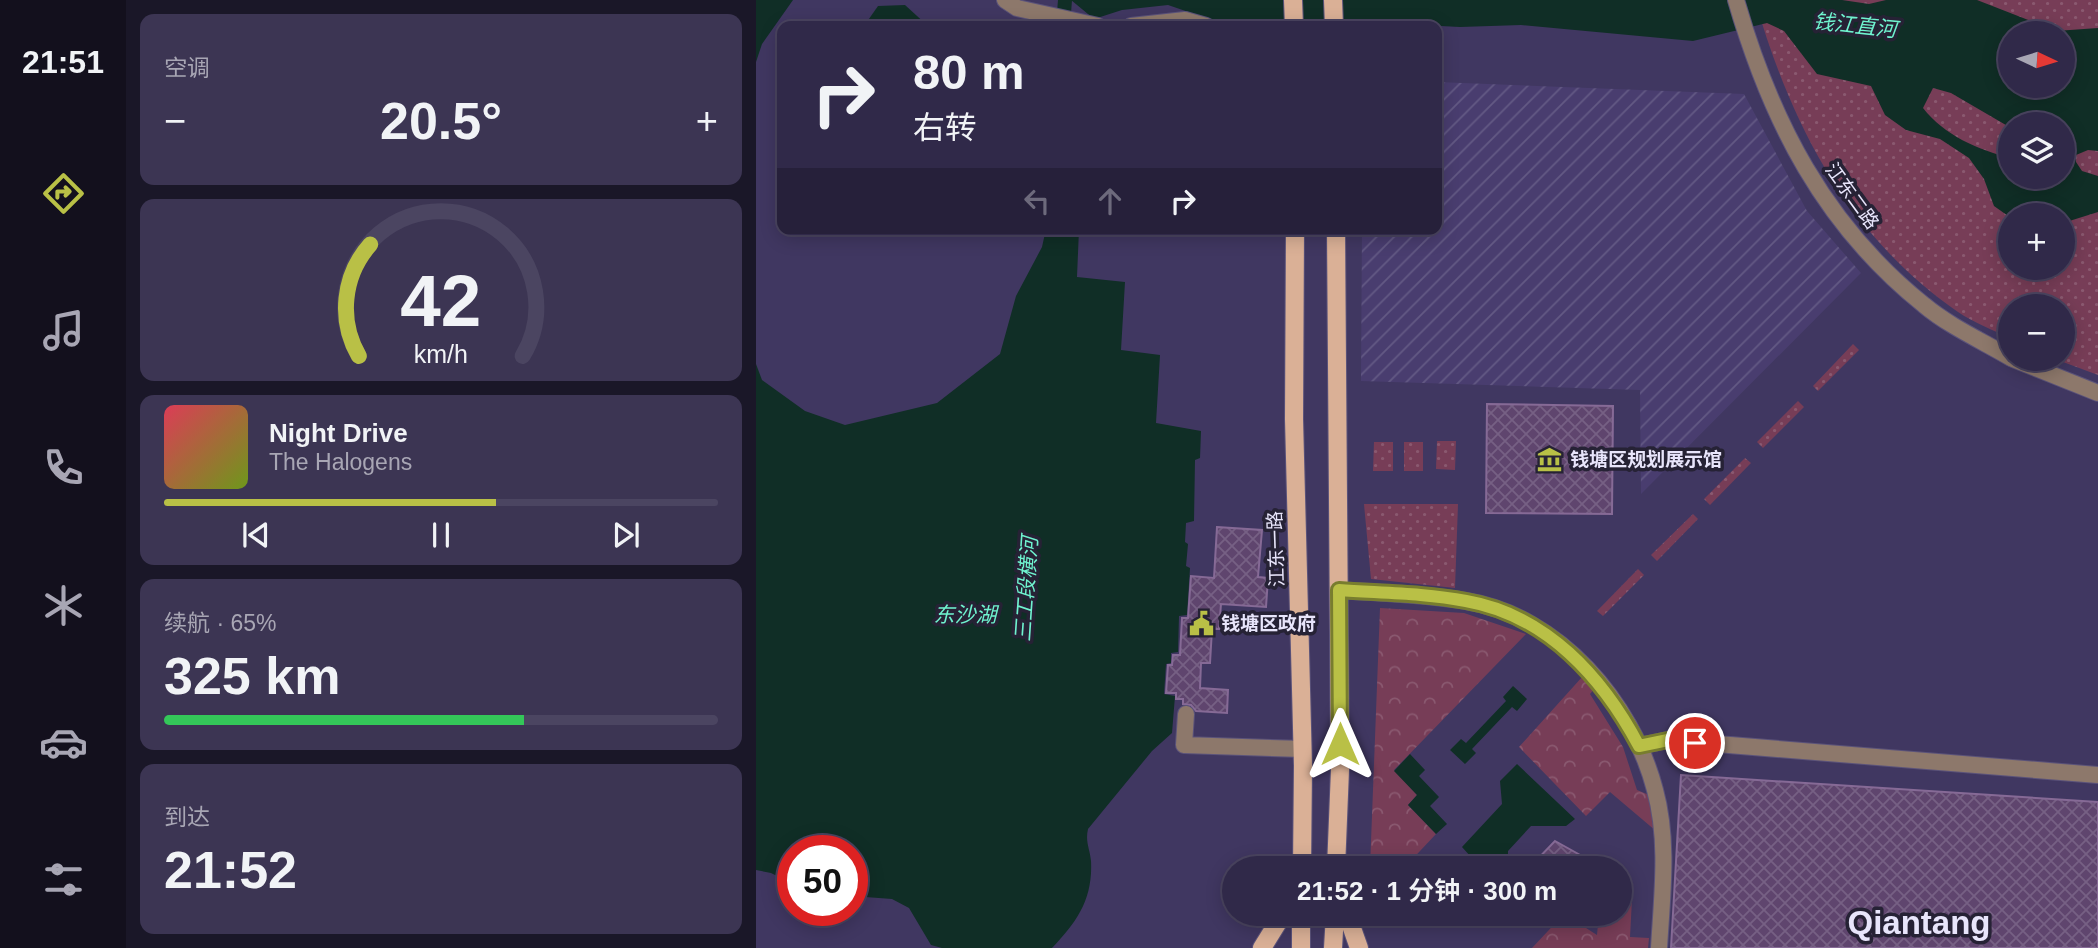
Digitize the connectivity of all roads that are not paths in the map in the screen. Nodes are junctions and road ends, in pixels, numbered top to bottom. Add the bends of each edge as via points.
1 (1005, 0) edge
2 (1293, 0) edge
3 (1333, 0) edge
4 (1736, 0) edge
5 (1076, 21) edge
6 (1294, 21) edge
7 (1334, 21) edge
8 (1295, 235) edge
9 (1336, 235) edge
10 (1998, 350) edge
11 (2044, 371) edge
12 (2098, 393) edge
13 (1339, 590) junction
14 (1186, 715) dead end
15 (1639, 746) junction
16 (1303, 749) junction
17 (2098, 775) edge
18 (1301, 856) edge
19 (1336, 856) edge
20 (1276, 926) edge
21 (1301, 926) edge
22 (1334, 926) edge
23 (1351, 926) edge
24 (1262, 948) edge
25 (1301, 948) edge
26 (1333, 948) edge
27 (1359, 948) edge
28 (1659, 948) edge

1 - 5 street via 1017,8
2 - 6 main road
3 - 7 main road
4 - 10 street, 江东二路 via 1788,140 1838,218 1889,276 1926,307
8 - 16 main road, 江东一路 via 1294,419
9 - 13 main road
11 - 12 street, 江东二路
13 - 15 street via 1468,601 1532,627 1589,669 1617,705
13 - 19 main road
14 - 16 street via 1183,750
15 - 17 street via 1668,740
15 - 28 street via 1656,791 1664,860
16 - 18 main road, 江东一路
20 - 24 main road
21 - 25 main road
22 - 26 main road
23 - 27 main road

